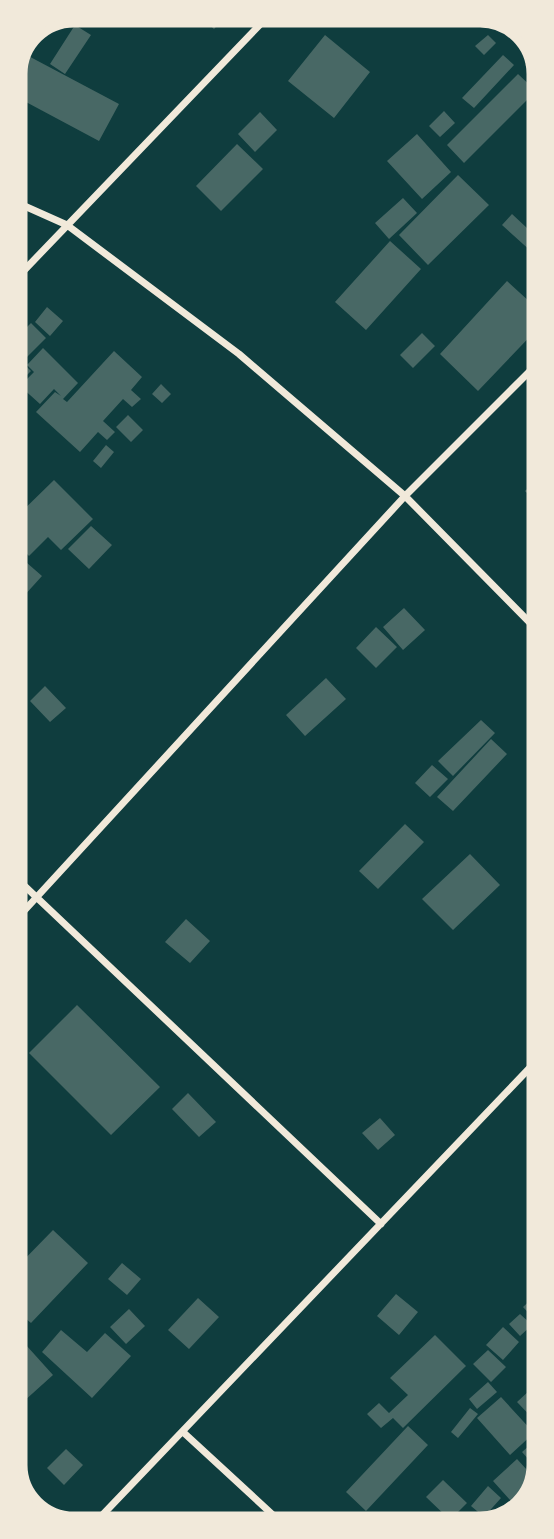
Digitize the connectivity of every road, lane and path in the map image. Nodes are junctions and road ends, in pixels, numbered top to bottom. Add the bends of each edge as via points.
1 (261, 23) edge
2 (23, 205) edge
3 (66, 225) junction
4 (23, 271) edge
5 (531, 370) edge
6 (405, 496) junction
7 (531, 624) edge
8 (23, 885) edge
9 (37, 898) junction
10 (23, 913) edge
11 (531, 1067) edge
12 (381, 1224) junction
13 (183, 1432) junction
14 (102, 1516) edge
15 (274, 1516) edge

1 - 3 street
2 - 3 street
3 - 4 street
3 - 6 street via 239,354
5 - 6 street
6 - 7 street
6 - 9 street
8 - 9 street
9 - 10 street
9 - 12 street
11 - 12 street
12 - 13 street
13 - 14 street
13 - 15 street

